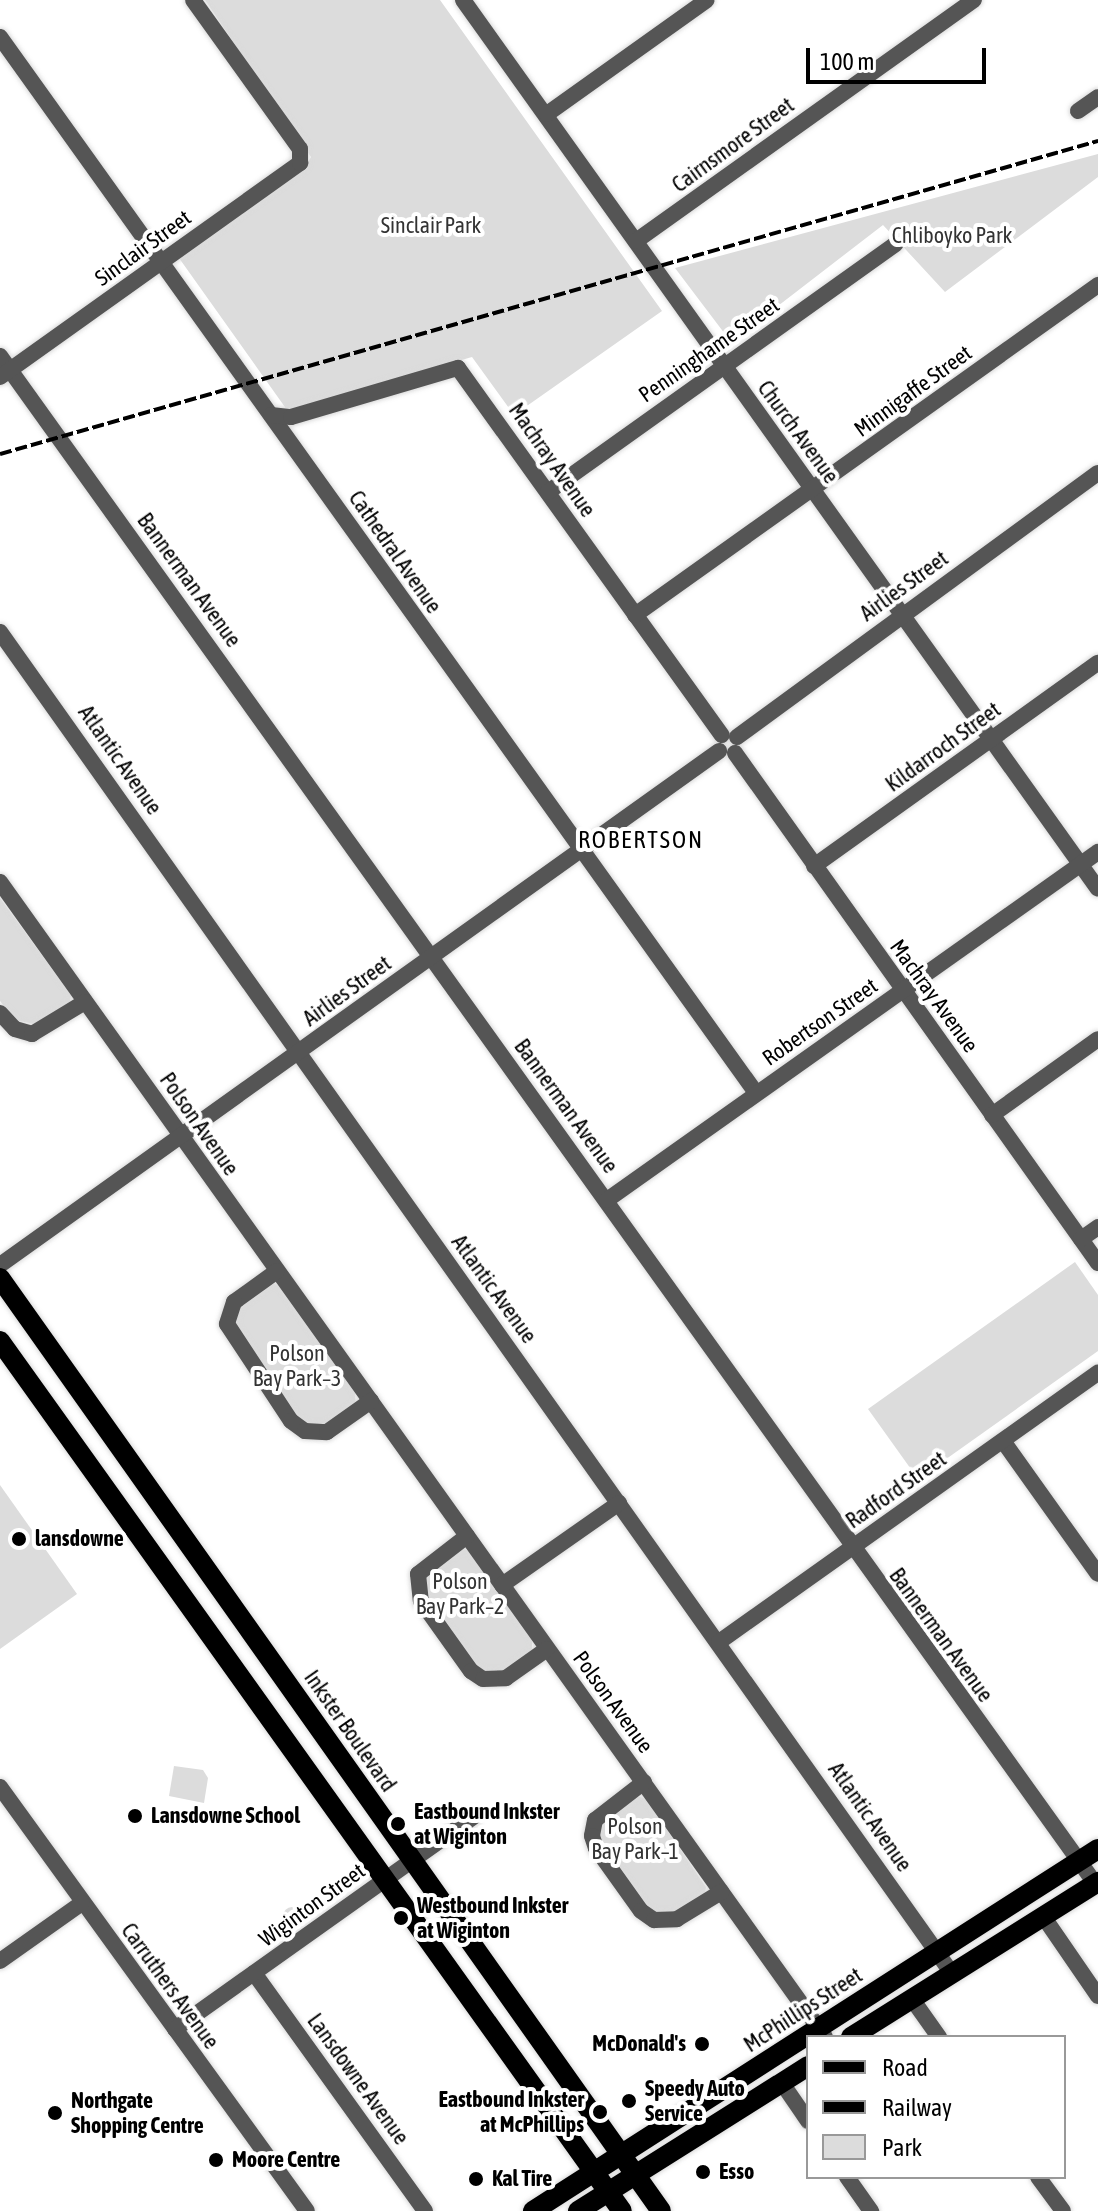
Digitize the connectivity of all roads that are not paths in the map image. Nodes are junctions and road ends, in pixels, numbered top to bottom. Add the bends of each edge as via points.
1 (193, 0) edge
2 (463, 0) edge
3 (707, 0) edge
4 (974, 0) edge
5 (0, 37) edge
6 (1098, 97) edge
7 (1078, 111) dead end
8 (547, 114) junction
9 (636, 241) junction
10 (896, 244) dead end
11 (161, 262) junction
12 (1098, 285) edge
13 (0, 356) edge
14 (723, 366) junction
15 (5, 374) edge
16 (271, 415) junction
17 (1098, 473) edge
18 (813, 490) junction
19 (548, 492) junction
20 (902, 614) junction
21 (635, 615) junction
22 (0, 632) edge
23 (1098, 663) edge
24 (992, 739) junction
25 (728, 744) junction
26 (1098, 852) edge
27 (583, 853) junction
28 (1080, 865) junction
29 (814, 866) junction
30 (1, 886) edge
31 (1098, 889) edge
32 (431, 957) junction
33 (902, 991) junction
34 (85, 1002) junction
35 (0, 1013) edge
36 (1098, 1039) edge
37 (298, 1053) junction
38 (756, 1093) junction
39 (992, 1115) junction
40 (182, 1136) junction
41 (607, 1200) junction
42 (1098, 1227) edge
43 (1081, 1239) junction
44 (1098, 1263) edge
45 (0, 1265) edge
46 (277, 1271) junction
47 (0, 1278) edge
48 (0, 1341) edge
49 (1098, 1373) edge
50 (371, 1401) junction
51 (1003, 1441) junction
52 (619, 1503) junction
53 (467, 1536) junction
54 (851, 1548) junction
55 (1098, 1574) edge
56 (502, 1585) junction
57 (719, 1642) junction
58 (547, 1649) junction
59 (644, 1782) junction
60 (0, 1787) edge
61 (475, 1816) dead end
62 (1098, 1849) edge
63 (413, 1861) junction
64 (1079, 1861) junction
65 (383, 1881) junction
66 (1097, 1882) edge
67 (721, 1892) junction
68 (82, 1903) junction
69 (1043, 1916) junction
70 (940, 1952) junction
71 (2, 1956) edge
72 (951, 1972) junction
73 (254, 1973) junction
74 (1098, 1996) edge
75 (912, 1999) junction
76 (175, 2029) junction
77 (822, 2032) edge
78 (854, 2035) edge
79 (938, 2035) edge
80 (806, 2042) edge
81 (806, 2067) edge
82 (782, 2083) junction
83 (806, 2118) edge
84 (623, 2156) junction
85 (596, 2172) junction
86 (636, 2175) junction
87 (848, 2179) edge
88 (1039, 2179) edge
89 (609, 2192) junction
90 (307, 2211) edge
91 (425, 2211) edge
92 (533, 2211) edge
93 (578, 2211) edge
94 (622, 2211) edge
95 (661, 2211) edge
96 (871, 2211) edge
97 (1063, 2211) edge

1 - 11 street, Sinclair Street via 300,149 297,166
2 - 8 street, Church Avenue
3 - 8 street
4 - 9 street, Cairnsmore Street
5 - 11 street, Cathedral Avenue
6 - 7 street
8 - 9 street, Church Avenue
9 - 14 street, Church Avenue
10 - 14 street, Penninghame Street
11 - 15 street, Sinclair Street
11 - 16 street, Cathedral Avenue
12 - 18 street, Minnigaffe Street
13 - 15 street, Bannerman Avenue
14 - 18 street, Church Avenue
14 - 19 street, Penninghame Street
15 - 32 street, Bannerman Avenue
16 - 19 street, Machray Avenue via 291,417 458,368
16 - 27 street, Cathedral Avenue
17 - 20 street, Airlies Street
18 - 20 street, Church Avenue
18 - 21 street, Minnigaffe Street
19 - 21 street, Machray Avenue
20 - 24 street, Church Avenue
20 - 25 street, Airlies Street
21 - 25 street, Machray Avenue
22 - 37 street, Atlantic Avenue
23 - 24 street, Kildarroch Street
24 - 28 street, Church Avenue
24 - 29 street, Kildarroch Street
25 - 27 street, Airlies Street
25 - 29 street, Machray Avenue
26 - 28 street, Robertson Street
27 - 32 street, Airlies Street
27 - 38 street, Cathedral Avenue
28 - 31 street, Church Avenue
28 - 33 street, Robertson Street
29 - 33 street, Machray Avenue
30 - 34 street, Polson Avenue
32 - 37 street, Airlies Street
32 - 41 street, Bannerman Avenue
33 - 38 street, Robertson Street
33 - 39 street, Machray Avenue
34 - 35 street via 32,1034 15,1029
34 - 40 street, Polson Avenue
36 - 39 street
37 - 40 street, Airlies Street
37 - 52 street, Atlantic Avenue
38 - 41 street, Robertson Street
39 - 43 street, Machray Avenue
40 - 45 street, Airlies Street
40 - 46 street, Polson Avenue
41 - 54 street, Bannerman Avenue
42 - 43 street
43 - 44 street, Machray Avenue
46 - 50 street, Polson Avenue
46 - 50 street via 234,1302 227,1324 291,1421 305,1431 327,1432
47 - 63 main road, Inkster Boulevard
48 - 65 main road
49 - 51 street, Radford Street
50 - 53 street, Polson Avenue
51 - 54 street, Radford Street
51 - 55 street
52 - 56 street
52 - 57 street, Atlantic Avenue
53 - 56 street, Polson Avenue
53 - 58 street, Polson Avenue via 418,1574 416,1587 438,1624 483,1679 506,1678
54 - 57 street, Radford Street
54 - 64 street, Bannerman Avenue
56 - 58 street, Polson Avenue
57 - 70 street, Atlantic Avenue
58 - 59 street, Polson Avenue
59 - 67 street, Polson Avenue
59 - 67 street, Polson Avenue via 595,1820 596,1848 641,1911 654,1920 677,1919
60 - 68 street, Carruthers Avenue
61 - 63 street, Wiginton Street
62 - 64 main road, McPhillips Street
63 - 65 street, Wiginton Street
63 - 84 main road, Inkster Boulevard
64 - 66 street, Bannerman Avenue
64 - 70 main road, McPhillips Street
65 - 73 street, Wiginton Street
65 - 85 main road
66 - 69 main road
67 - 77 street, Polson Avenue
68 - 71 street
68 - 76 street, Carruthers Avenue
69 - 72 main road
69 - 74 street
70 - 72 street, Atlantic Avenue
70 - 77 main road, McPhillips Street
72 - 75 main road
73 - 76 street, Wiginton Street
73 - 91 street, Lansdowne Avenue
75 - 78 main road
75 - 79 street
76 - 90 street, Carruthers Avenue
80 - 84 main road, McPhillips Street
81 - 82 main road
82 - 83 street
82 - 86 main road
84 - 85 main road, McPhillips Street
84 - 86 main road, Inkster Boulevard
85 - 89 main road
85 - 92 main road, McPhillips Street
86 - 89 main road
86 - 95 main road, Inkster Boulevard
87 - 96 street
88 - 97 street
89 - 93 main road
89 - 94 main road

